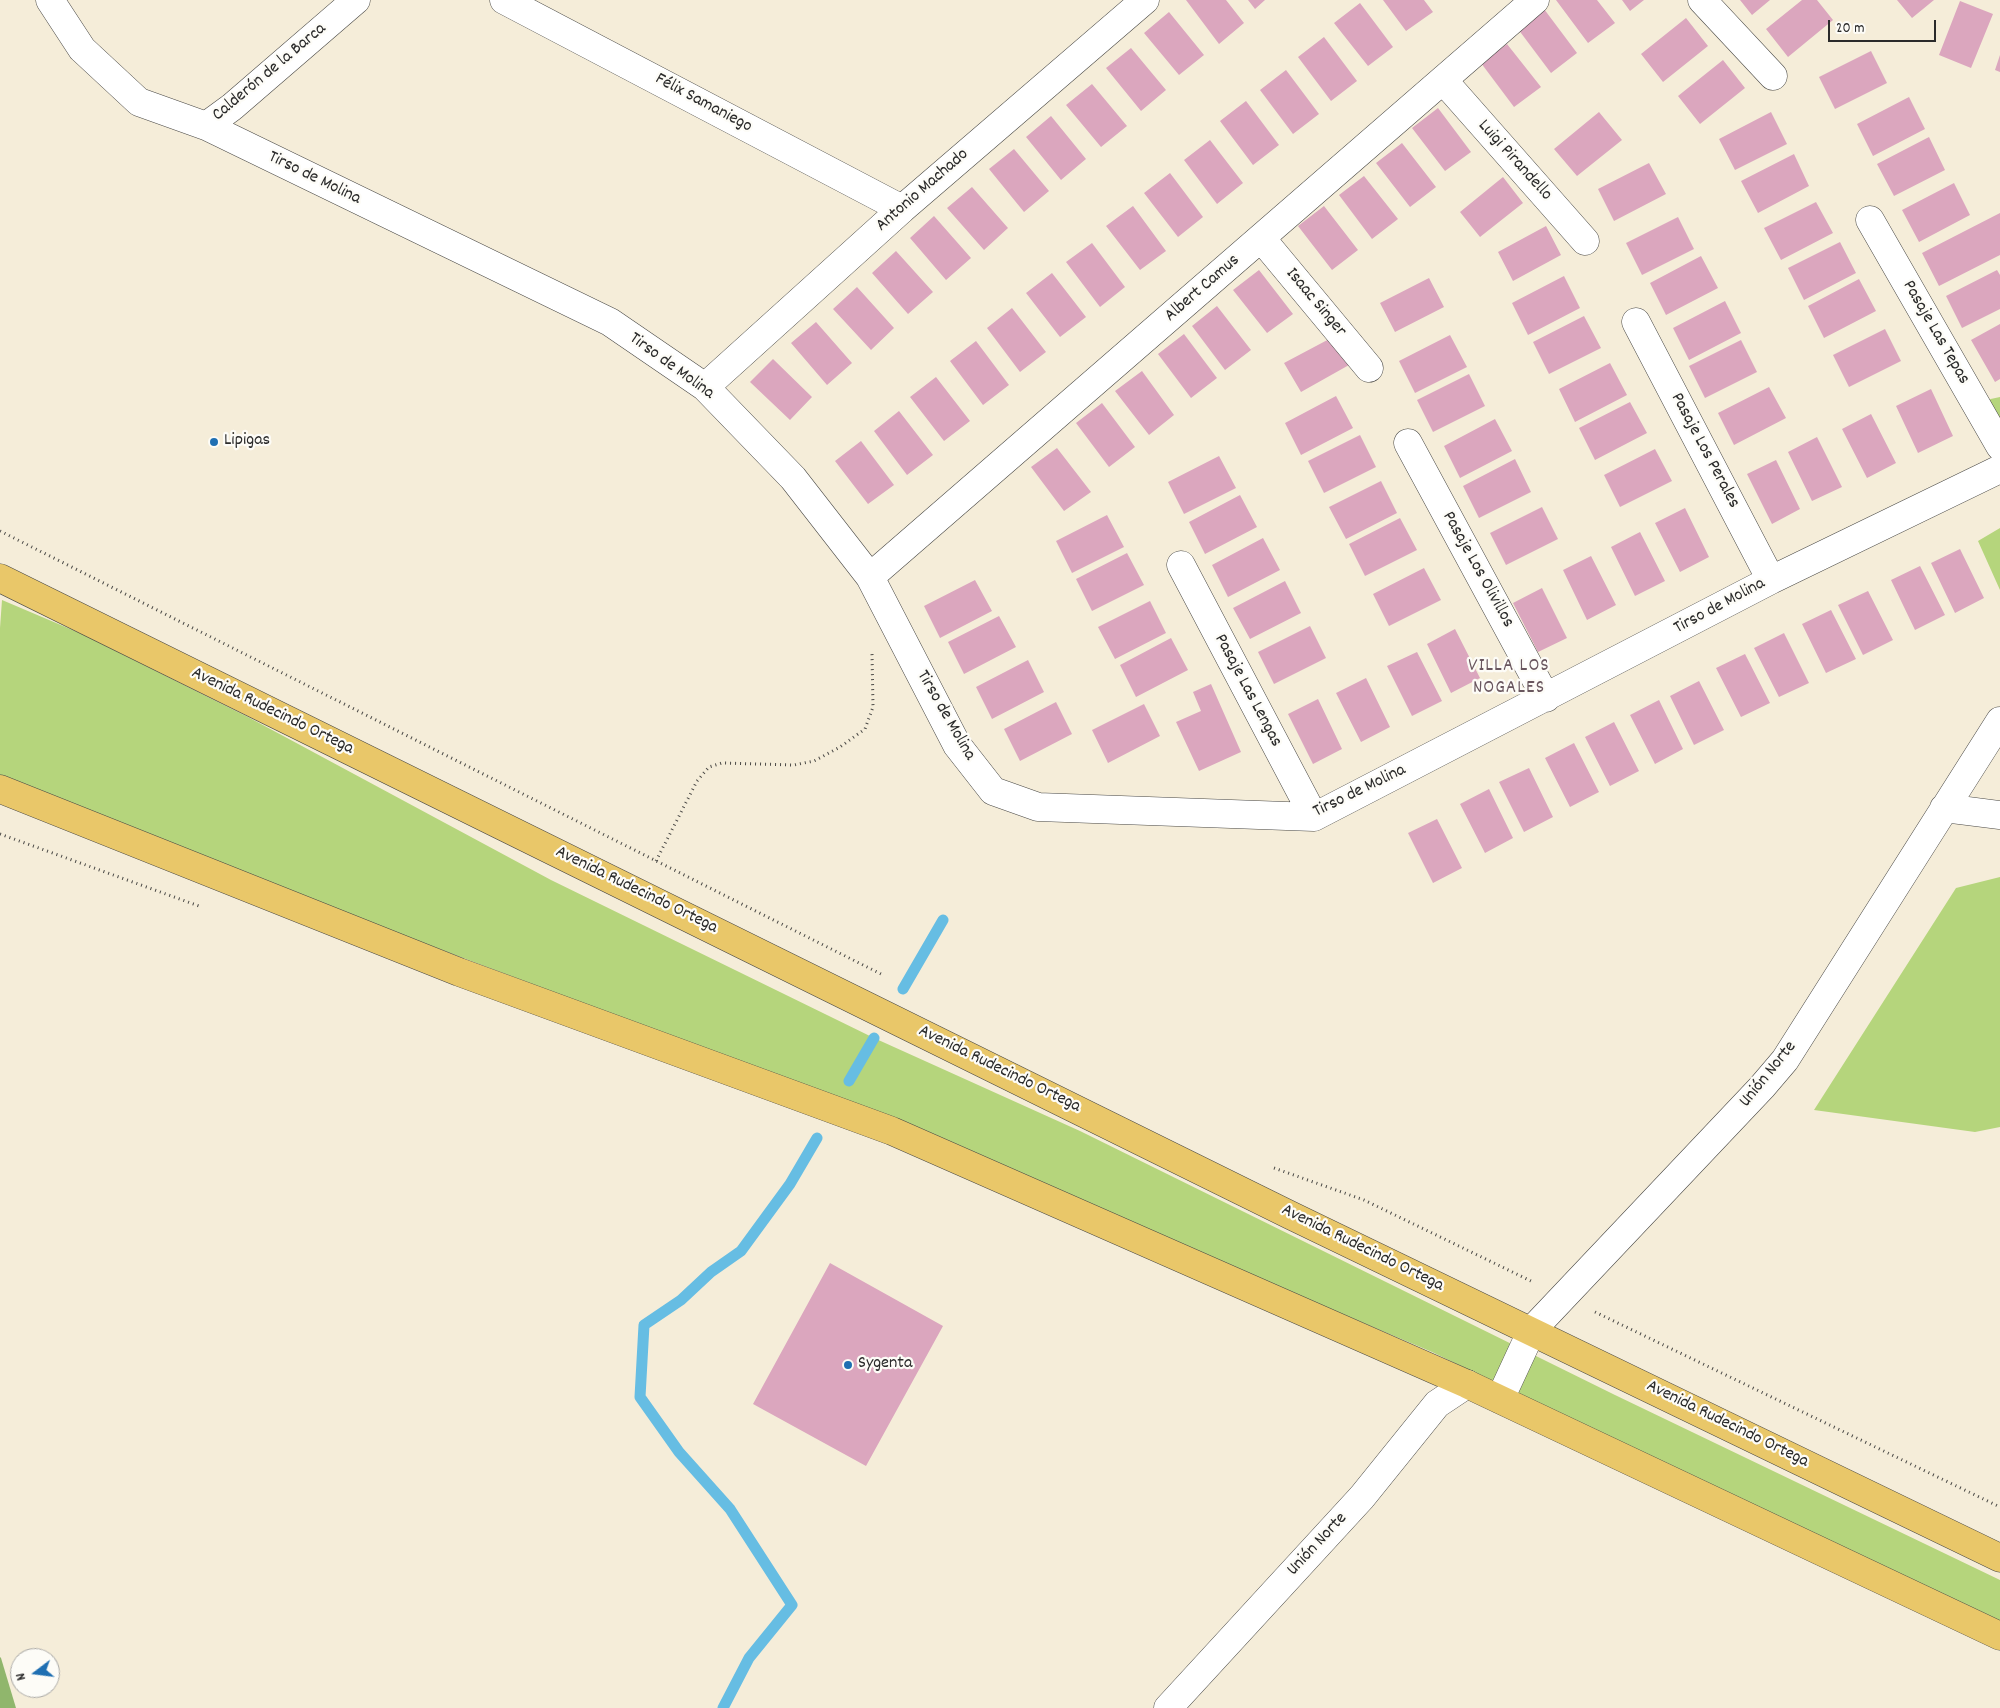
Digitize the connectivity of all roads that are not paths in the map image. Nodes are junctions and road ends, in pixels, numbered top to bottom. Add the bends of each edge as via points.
1 (50, 0) edge
2 (356, 0) edge
3 (504, 0) edge
4 (1145, 0) edge
5 (1535, 0) edge
6 (1702, 0) edge
7 (1773, 76) dead end
8 (1443, 80) junction
9 (206, 126) junction
10 (902, 209) junction
11 (1870, 220) dead end
12 (1261, 238) junction
13 (1585, 241) dead end
14 (1636, 322) dead end
15 (1369, 368) dead end
16 (705, 387) junction
17 (1408, 443) dead end
18 (2000, 446) edge
19 (2000, 469) edge
20 (1181, 564) dead end
21 (870, 577) junction
22 (0, 578) edge
23 (1771, 580) junction
24 (1546, 698) junction
25 (2000, 721) edge
26 (0, 789) edge
27 (1944, 808) junction
28 (2000, 815) edge
29 (1314, 817) junction
30 (1532, 1330) junction
31 (1467, 1384) junction
32 (1500, 1399) junction
33 (2000, 1558) edge
34 (2000, 1636) edge
35 (1168, 1708) edge

1 - 9 street, Tirso de Molina via 82,49 139,102
2 - 9 street, Calderón de la Barca
3 - 10 street, Félix Samaniego
4 - 10 street, Antonio Machado
5 - 8 street, Albert Camus
6 - 7 street
8 - 12 street, Albert Camus
8 - 13 street, Luigi Pirandello
9 - 16 street, Tirso de Molina via 610,322
10 - 16 street, Antonio Machado
11 - 18 street, Pasaje Las Tepas
12 - 15 street, Isaac Singer
12 - 21 street, Albert Camus
14 - 23 street, Pasaje Los Perales
16 - 21 street, Tirso de Molina via 793,478
17 - 24 street, Pasaje Los Olivillos
19 - 23 street, Tirso de Molina
20 - 29 street, Pasaje Las Lengas
21 - 29 street, Tirso de Molina via 957,745 992,791 1038,807
22 - 30 main road, Avenida Rudecindo Ortega via 1290,1215
23 - 24 street, Tirso de Molina
24 - 29 street, Tirso de Molina
25 - 27 street, Unión Norte
26 - 31 main road via 459,972 892,1131
27 - 28 street
27 - 30 street, Unión Norte via 1785,1060
30 - 32 street, Unión Norte
30 - 33 main road, Avenida Rudecindo Ortega
31 - 32 main road
31 - 35 street, Unión Norte via 1437,1404 1362,1497
32 - 34 main road

